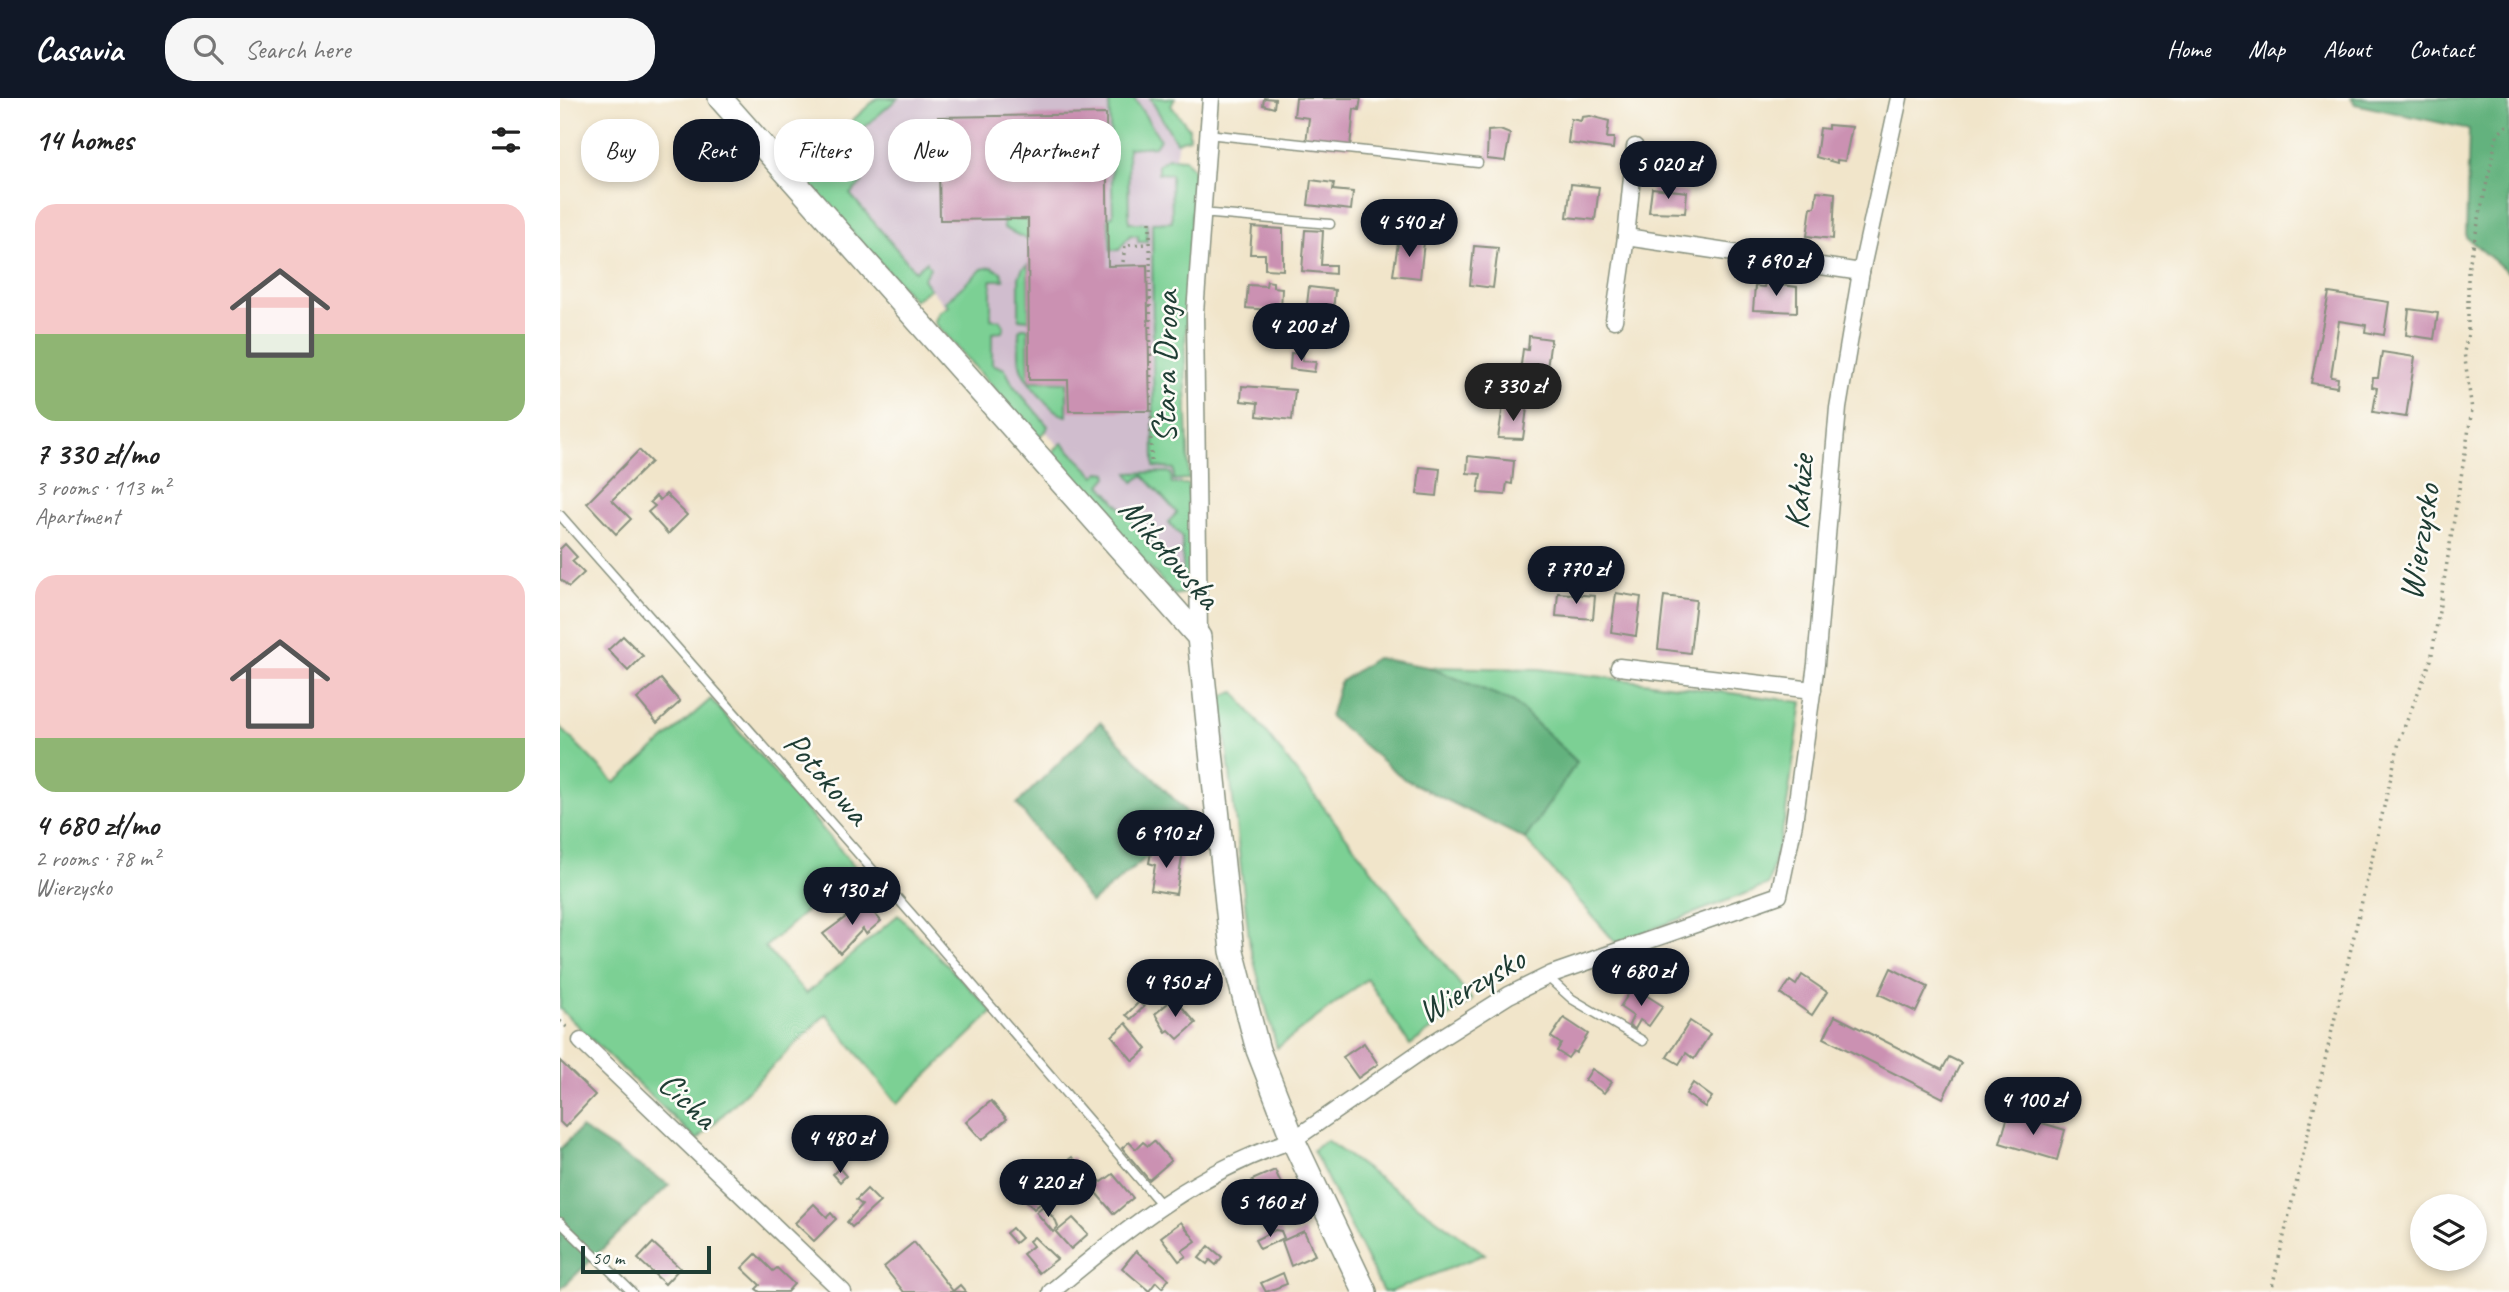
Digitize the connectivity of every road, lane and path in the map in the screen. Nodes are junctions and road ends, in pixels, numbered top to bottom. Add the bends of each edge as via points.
1 (720, 98) edge
2 (1211, 98) edge
3 (1899, 98) edge
4 (2509, 124) edge
5 (1207, 134) junction
6 (1634, 147) dead end
7 (1478, 163) dead end
8 (1201, 213) junction
9 (1150, 221) dead end
10 (1330, 224) dead end
11 (1626, 237) junction
12 (1150, 244) junction
13 (1123, 262) dead end
14 (1861, 272) junction
15 (1614, 320) dead end
16 (1152, 464) dead end
17 (560, 515) edge
18 (1199, 637) junction
19 (1619, 667) dead end
20 (1812, 690) junction
21 (1779, 895) joint
22 (1552, 974) junction
23 (581, 1041) dead end
24 (1643, 1041) dead end
25 (1293, 1140) junction
26 (1161, 1204) junction
27 (560, 1222) edge
28 (632, 1292) edge
29 (843, 1292) edge
30 (1051, 1292) edge
31 (1365, 1292) edge
32 (2272, 1292) edge

1 - 18 street, Mikołowska
2 - 5 street, Stara Droga
3 - 14 street, Kałuże
4 - 32 path, Wierzysko via 2497,135 2468,270 2464,352 2472,410 2431,660 2400,738
5 - 7 lane
5 - 8 street, Stara Droga
6 - 11 street
8 - 10 lane
8 - 18 street, Stara Droga via 1194,399
9 - 12 path
11 - 14 street
11 - 15 street
12 - 13 path via 1125,245
12 - 16 path
14 - 20 street, Kałuże via 1838,408
17 - 26 lane, Potokowa
18 - 25 street, Mikołowska via 1232,951 1258,1049
19 - 20 street
20 - 21 street, Kałuże
21 - 22 street, Wierzysko
22 - 24 lane via 1552,981 1572,999
22 - 25 street, Wierzysko via 1436,1041
23 - 29 street, Cicha
25 - 26 street, Wierzysko via 1185,1188
25 - 31 street, Mikołowska
26 - 30 street, Wierzysko
27 - 28 lane

